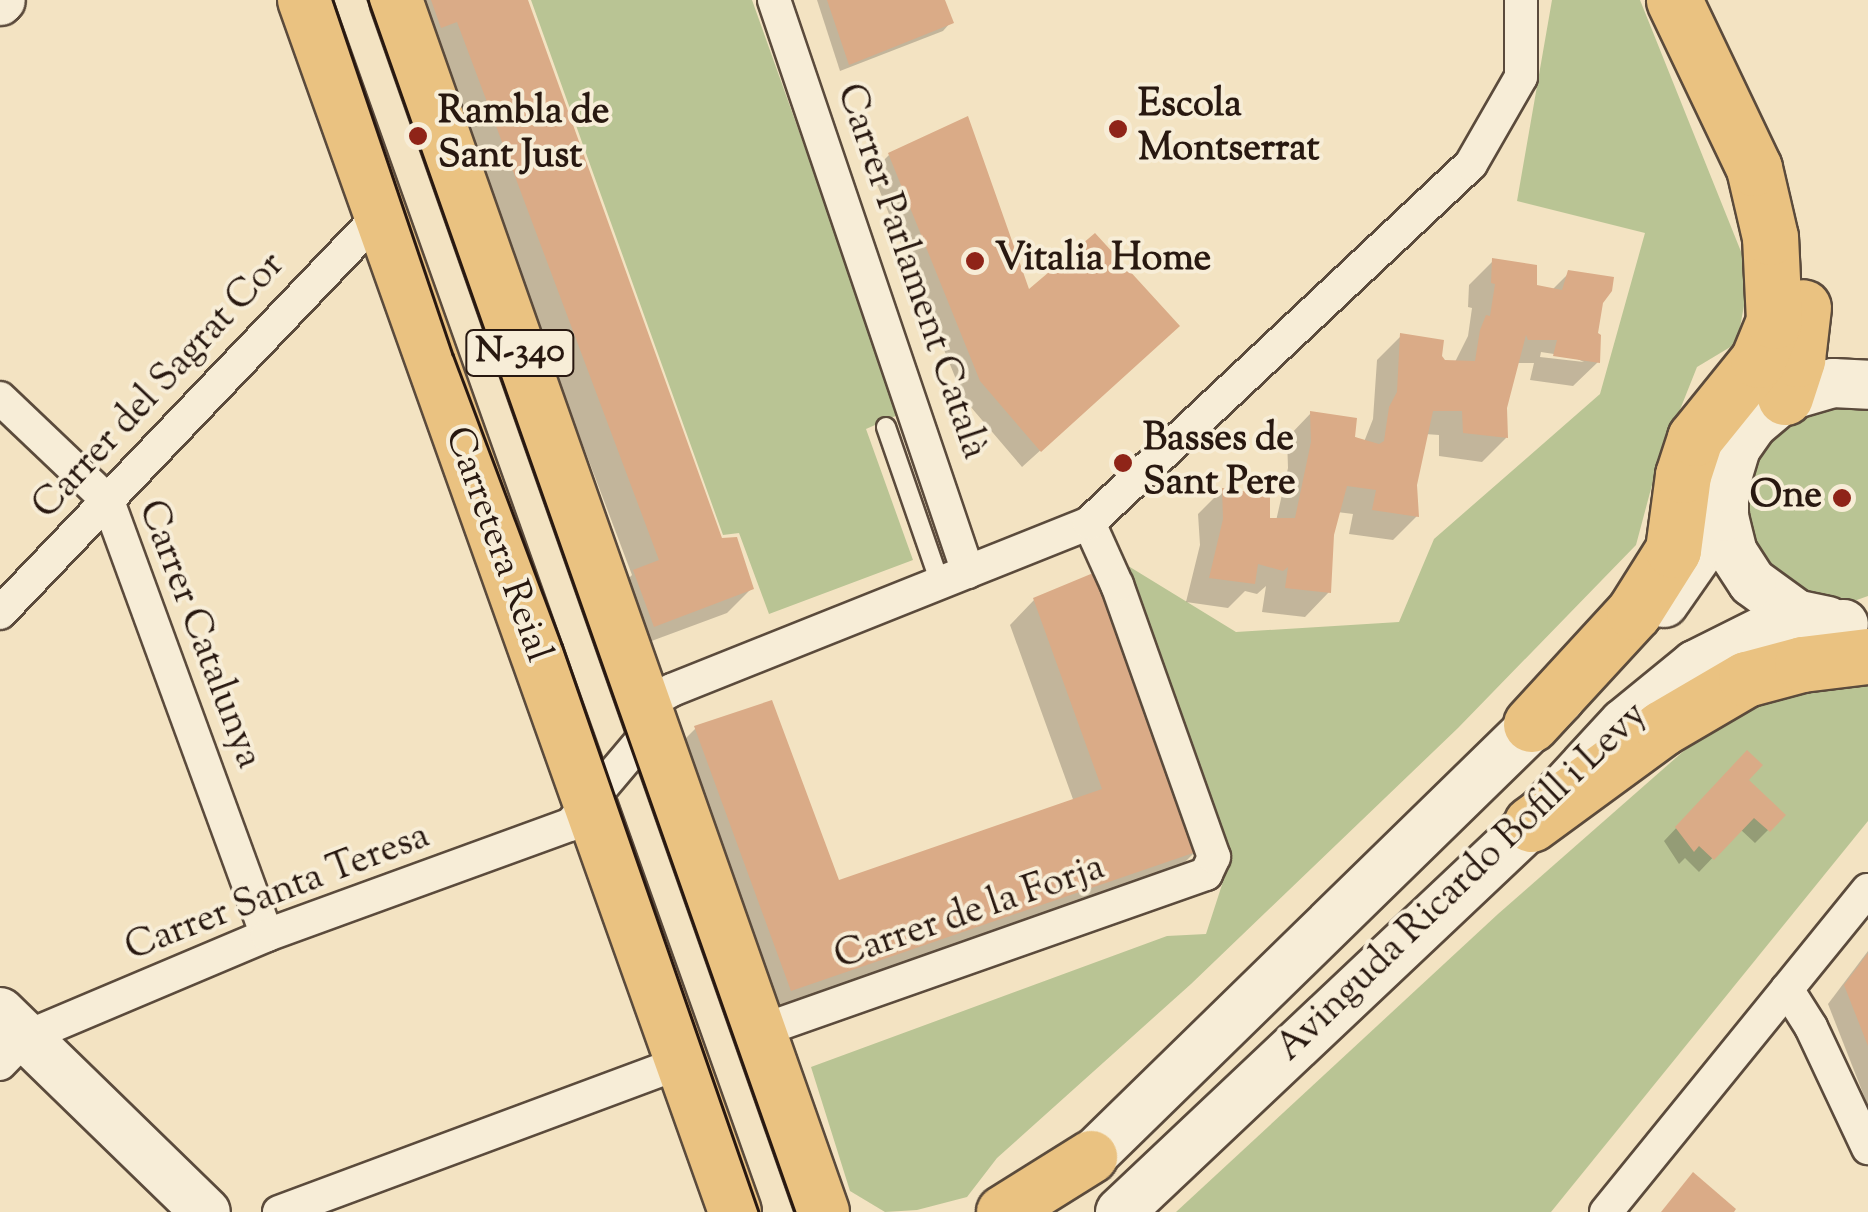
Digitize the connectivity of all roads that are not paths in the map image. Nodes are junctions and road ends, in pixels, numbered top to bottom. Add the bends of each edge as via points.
1 (304, 0) edge
2 (396, 0) edge
3 (774, 0) edge
4 (1521, 0) edge
5 (1674, 0) edge
6 (1704, 0) edge
7 (379, 216) junction
8 (1839, 385) edge
9 (0, 398) edge
10 (886, 427) dead end
11 (108, 502) junction
12 (1724, 517) junction
13 (1089, 523) junction
14 (954, 578) junction
15 (0, 613) edge
16 (1860, 633) edge
17 (646, 706) junction
18 (1531, 724) junction
19 (589, 808) junction
20 (1531, 824) joint
21 (1868, 890) edge
22 (267, 935) junction
23 (1787, 989) junction
24 (760, 1030) junction
25 (9, 1037) edge
26 (684, 1062) junction
27 (1868, 1148) edge
28 (1090, 1157) junction
29 (826, 1201) edge
30 (206, 1212) edge
31 (279, 1212) edge
32 (736, 1212) edge
33 (1003, 1212) edge
34 (1031, 1212) edge
35 (1120, 1212) edge
36 (1606, 1212) edge

1 - 7 main road, Carretera Reial / N-340
2 - 17 main road, N-340
3 - 14 street, Carrer Parlament Català
4 - 13 street via 1521,78 1471,164
5 - 18 highway via 1754,168 1770,237 1774,321 1758,360 1694,438 1673,550 1634,612
6 - 8 highway via 1771,132 1793,192 1802,254 1797,359
7 - 11 street, Carrer del Sagrat Cor
7 - 19 main road, Carretera Reial / N-340
8 - 12 street via 1753,424 1736,448
9 - 11 street, Carrer Catalunya
10 - 14 lane
11 - 15 street, Carrer del Sagrat Cor
11 - 22 street, Carrer Catalunya
12 - 16 street via 1752,582 1796,614
12 - 18 street, Avinguda Ricardo Bofill i Levy via 1656,616
13 - 14 street
13 - 24 street, Carrer de la Forja via 1118,585 1214,856 1206,874
14 - 17 street
16 - 20 highway via 1802,664 1746,679 1662,728
17 - 19 street via 642,741
17 - 24 main road, N-340
18 - 28 street, Avinguda Ricardo Bofill i Levy
19 - 22 street, Carrer Santa Teresa via 549,835
19 - 26 main road, Carretera Reial / N-340
20 - 35 street, Avinguda Ricardo Bofill i Levy
21 - 23 street
22 - 25 street, Carrer Santa Teresa
23 - 27 street
23 - 36 street
24 - 29 main road, N-340
25 - 30 street
26 - 31 street
26 - 32 main road, Carretera Reial / N-340
28 - 33 main road
28 - 34 main road

